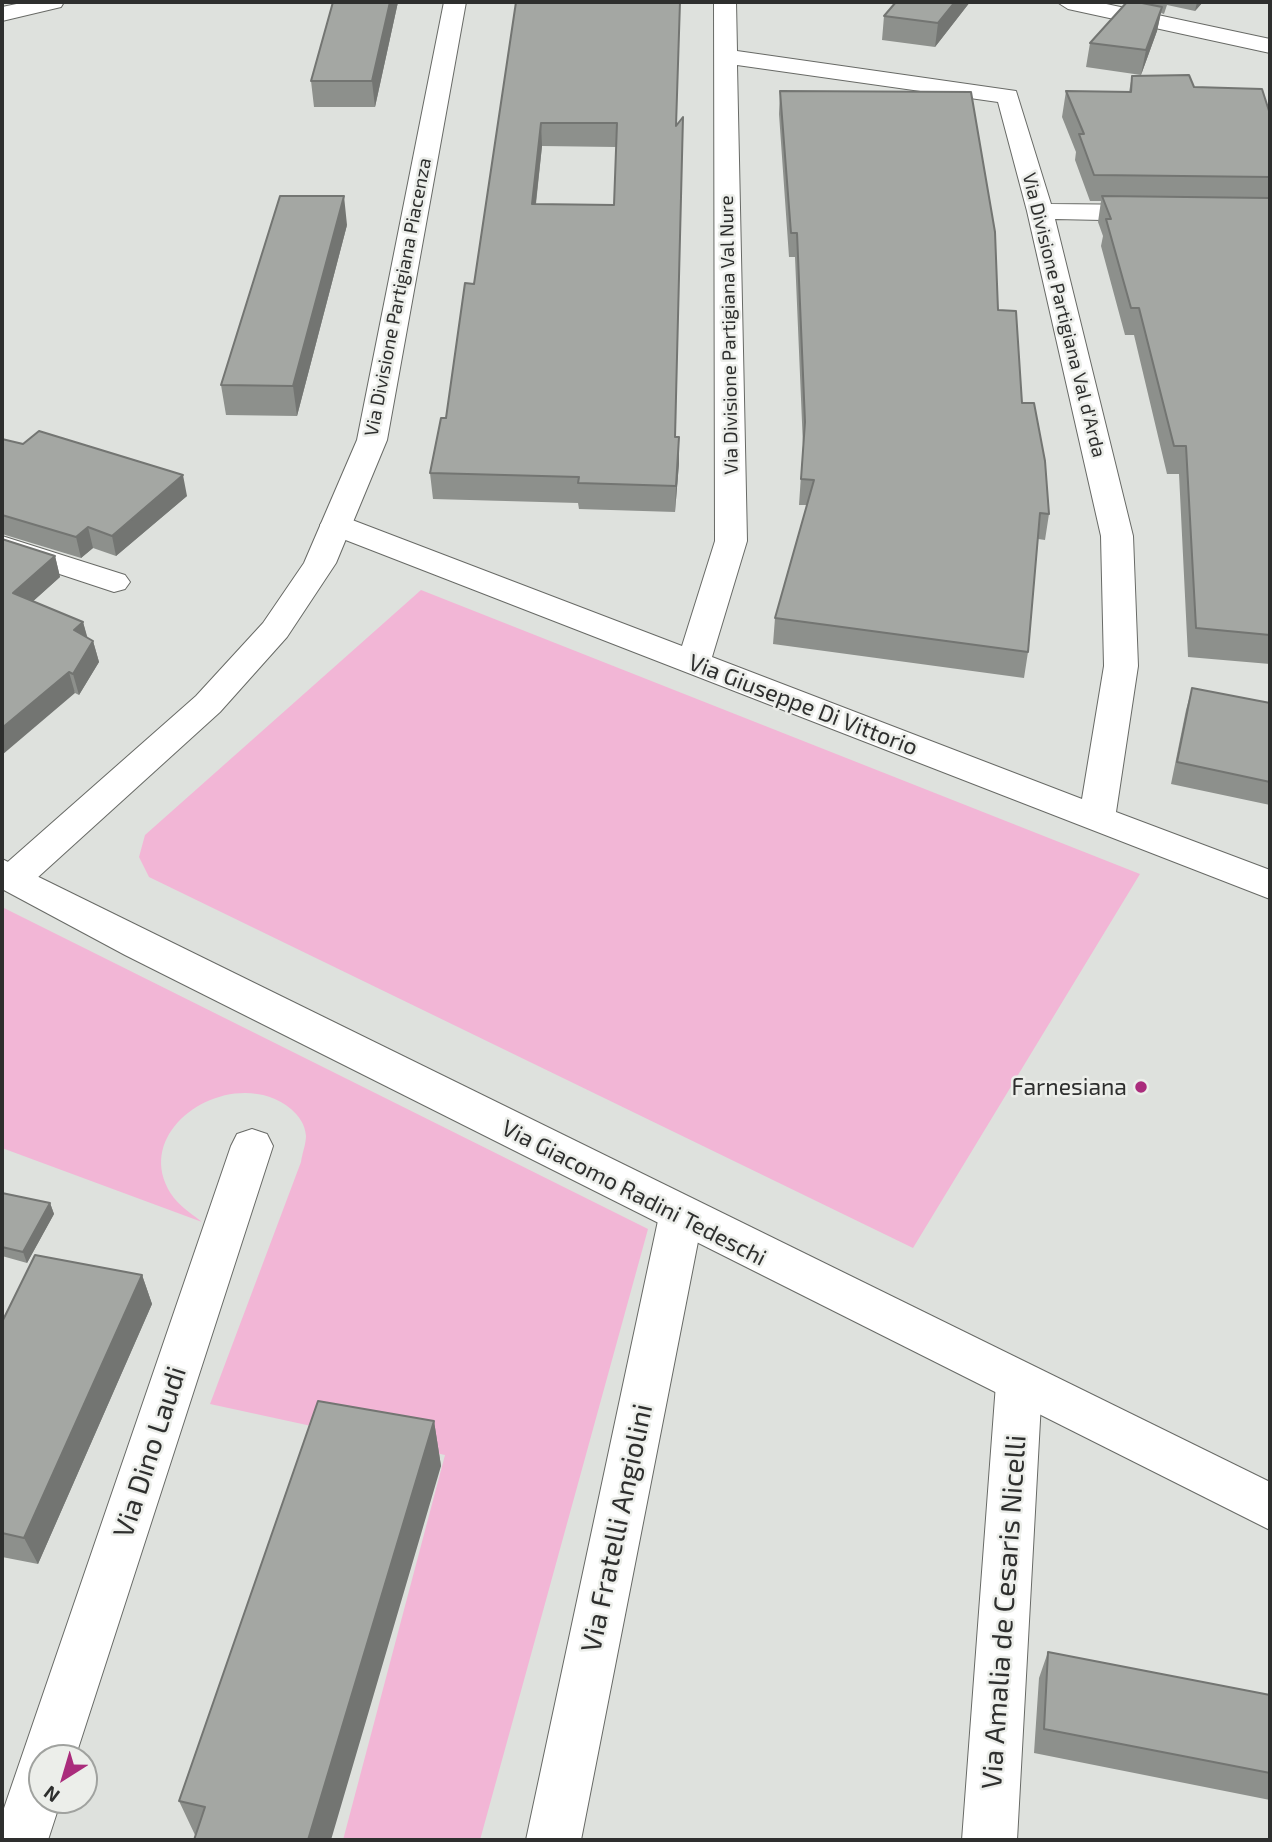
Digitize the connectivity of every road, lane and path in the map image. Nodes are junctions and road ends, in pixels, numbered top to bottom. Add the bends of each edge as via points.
1 (53, 2) edge
2 (455, 2) edge
3 (725, 2) edge
4 (1071, 2) edge
5 (2, 15) edge
6 (1270, 47) edge
7 (725, 56) junction
8 (1040, 211) junction
9 (1175, 213) edge
10 (336, 525) junction
11 (2, 545) edge
12 (114, 582) dead end
13 (693, 663) junction
14 (1097, 818) junction
15 (7, 875) edge
16 (1270, 885) edge
17 (252, 1146) dead end
18 (681, 1216) junction
19 (1019, 1384) junction
20 (1270, 1507) edge
21 (53, 1744) edge
22 (29, 1814) edge
23 (20, 1840) edge
24 (554, 1840) edge
25 (989, 1840) edge

1 - 5 street
2 - 10 street, Via Divisione Partigiana Piacenza via 372,440
3 - 7 street, Via Divisione Partigiana Val Nure
4 - 6 street
7 - 8 street, Via Divisione Partigiana Val d'Arda via 1007,96
7 - 13 street, Via Divisione Partigiana Val Nure via 732,541
8 - 9 street
8 - 14 street, Via Divisione Partigiana Val d'Arda via 1117,536 1121,666
10 - 13 street, Via Giuseppe Di Vittorio
10 - 15 street, Via Divisione Partigiana Piacenza via 320,563 275,630 216,695 163,746
11 - 12 street
13 - 14 street, Via Giuseppe Di Vittorio
14 - 16 street, Via Giuseppe Di Vittorio
15 - 18 street, Via Giacomo Radini Tedeschi
17 - 21 street, Via Dino Laudi
18 - 19 street, Via Giacomo Radini Tedeschi
18 - 24 street, Via Fratelli Angiolini
19 - 20 street, Via Giacomo Radini Tedeschi
19 - 25 street, Via Amalia de Cesaris Nicelli
22 - 23 street

